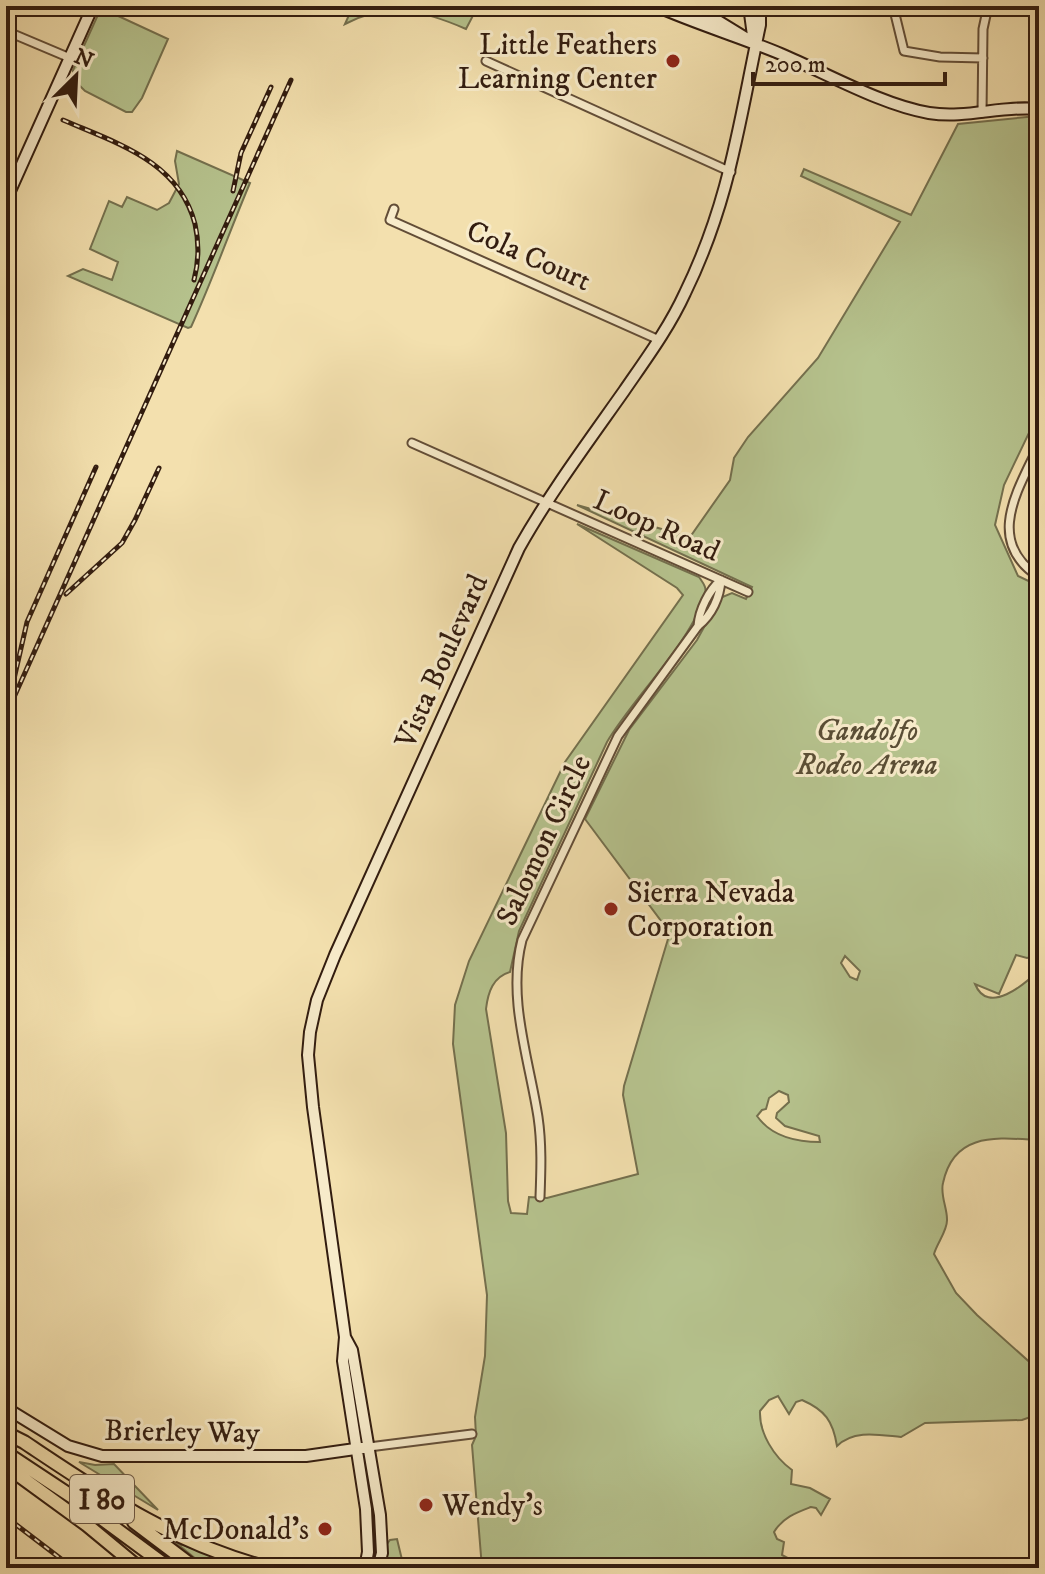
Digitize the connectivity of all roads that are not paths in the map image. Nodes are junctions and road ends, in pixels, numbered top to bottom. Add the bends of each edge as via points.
1 (93, 6) edge
2 (656, 6) edge
3 (684, 6) edge
4 (749, 6) edge
5 (760, 6) edge
6 (893, 6) edge
7 (988, 6) edge
8 (6, 31) edge
9 (754, 43) junction
10 (70, 58) junction
11 (983, 58) junction
12 (486, 61) dead end
13 (1039, 109) edge
14 (982, 113) junction
15 (731, 172) junction
16 (6, 200) edge
17 (394, 209) dead end
18 (659, 340) junction
19 (412, 443) dead end
20 (1039, 445) edge
21 (547, 502) junction
22 (1039, 577) edge
23 (721, 580) junction
24 (748, 592) dead end
25 (540, 1197) dead end
26 (345, 1337) junction
27 (6, 1408) edge
28 (6, 1434) edge
29 (472, 1434) dead end
30 (369, 1447) junction
31 (357, 1449) junction
32 (6, 1453) edge
33 (6, 1466) edge
34 (139, 1568) edge
35 (169, 1568) edge
36 (195, 1568) edge
37 (268, 1568) edge
38 (365, 1568) edge
39 (378, 1568) edge

1 - 10 main road
2 - 9 main road
3 - 9 main road
4 - 9 main road, Vista Boulevard
5 - 9 main road, Vista Boulevard
6 - 11 street via 904,51
7 - 11 street
8 - 10 street
9 - 14 main road via 912,109 954,116
9 - 15 main road, Vista Boulevard
10 - 16 main road
11 - 14 street
12 - 15 street
13 - 14 main road
15 - 18 main road, Vista Boulevard via 700,263
17 - 18 street, Cola Court via 390,220
18 - 21 main road, Vista Boulevard
19 - 21 street, Loop Road
20 - 22 street via 1013,503 1008,530 1017,556
21 - 23 street, Loop Road
21 - 26 main road, Vista Boulevard via 506,573 314,1011 309,1078
23 - 24 street, Loop Road
23 - 25 street, Salomon Circle via 709,615 618,736 522,940 517,993 538,1118
26 - 30 main road, Vista Boulevard via 352,1350
26 - 31 main road, Vista Boulevard via 343,1361
27 - 31 main road, Brierley Way via 68,1446 102,1456 306,1456
28 - 36 highway, I 80
28 - 37 highway via 147,1522 213,1552
29 - 30 street
30 - 31 main road, Brierley Way
30 - 39 main road, Vista Boulevard via 382,1532
31 - 38 main road, Vista Boulevard via 368,1532
32 - 35 highway, I 80
33 - 34 highway

